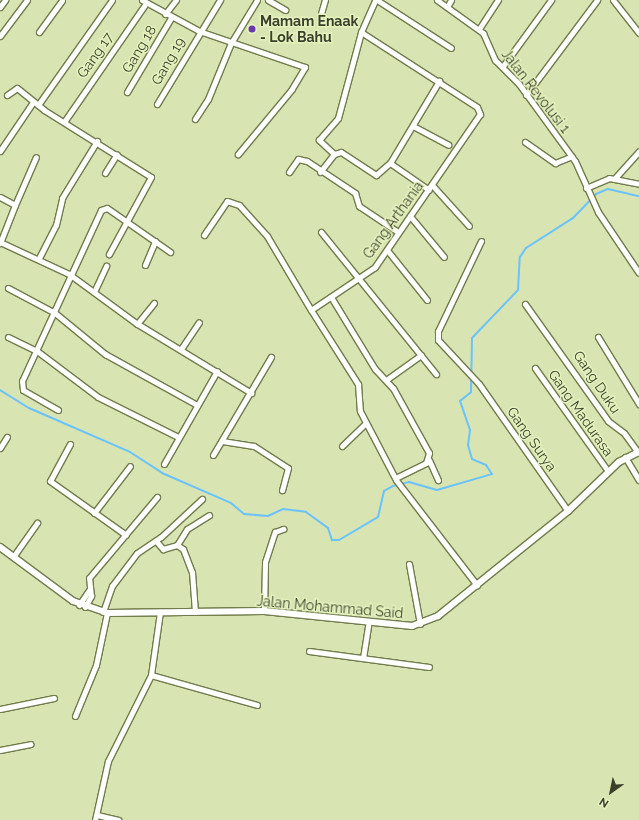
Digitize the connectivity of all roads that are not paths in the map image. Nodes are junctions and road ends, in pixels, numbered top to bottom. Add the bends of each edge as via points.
1 (5, 0) edge
2 (27, 0) edge
3 (62, 0) edge
4 (112, 0) edge
5 (176, 0) edge
6 (220, 0) edge
7 (257, 0) edge
8 (268, 0) edge
9 (326, 0) edge
10 (376, 0) edge
11 (437, 0) edge
12 (451, 0) edge
13 (498, 0) edge
14 (551, 0) edge
15 (597, 0) edge
16 (613, 0) edge
17 (144, 1) edge
18 (0, 7) edge
19 (447, 7) junction
20 (285, 10) dead end
21 (165, 14) junction
22 (320, 17) dead end
23 (171, 18) junction
24 (479, 29) junction
25 (199, 31) junction
26 (40, 32) dead end
27 (361, 32) junction
28 (639, 33) edge
29 (0, 36) edge
30 (231, 43) junction
31 (451, 48) dead end
32 (503, 66) junction
33 (439, 81) junction
34 (127, 92) dead end
35 (7, 95) dead end
36 (526, 95) junction
37 (35, 103) junction
38 (157, 104) dead end
39 (194, 118) dead end
40 (64, 122) junction
41 (413, 126) junction
42 (97, 141) junction
43 (525, 142) dead end
44 (448, 145) dead end
45 (0, 151) edge
46 (639, 151) edge
47 (117, 154) junction
48 (238, 154) dead end
49 (334, 154) junction
50 (572, 156) junction
51 (36, 157) dead end
52 (390, 163) junction
53 (290, 172) dead end
54 (320, 172) junction
55 (105, 173) dead end
56 (614, 178) junction
57 (639, 184) edge
58 (431, 188) junction
59 (587, 190) junction
60 (0, 197) edge
61 (15, 205) junction
62 (410, 216) junction
63 (126, 220) junction
64 (469, 226) dead end
65 (321, 232) dead end
66 (398, 232) junction
67 (204, 235) dead end
68 (155, 241) junction
69 (481, 241) dead end
70 (0, 243) edge
71 (387, 250) junction
72 (170, 252) dead end
73 (109, 254) dead end
74 (444, 257) dead end
75 (39, 258) junction
76 (145, 265) dead end
77 (106, 266) dead end
78 (639, 272) edge
79 (69, 274) junction
80 (358, 280) junction
81 (8, 288) dead end
82 (94, 292) junction
83 (332, 297) junction
84 (427, 300) dead end
85 (154, 303) dead end
86 (525, 304) dead end
87 (311, 310) junction
88 (55, 313) junction
89 (199, 322) dead end
90 (137, 324) junction
91 (8, 337) dead end
92 (598, 337) dead end
93 (181, 349) junction
94 (37, 351) junction
95 (421, 354) junction
96 (271, 356) dead end
97 (535, 368) dead end
98 (217, 371) junction
99 (436, 374) dead end
100 (386, 380) junction
101 (250, 393) junction
102 (639, 404) edge
103 (197, 405) junction
104 (58, 410) dead end
105 (366, 424) junction
106 (7, 437) dead end
107 (178, 437) junction
108 (222, 440) junction
109 (70, 444) dead end
110 (342, 446) dead end
111 (0, 448) edge
112 (638, 452) edge
113 (213, 455) dead end
114 (625, 457) junction
115 (429, 460) junction
116 (164, 464) dead end
117 (130, 466) dead end
118 (608, 471) junction
119 (396, 479) junction
120 (438, 480) dead end
121 (639, 480) edge
122 (282, 490) dead end
123 (157, 496) dead end
124 (202, 499) dead end
125 (568, 511) junction
126 (94, 512) junction
127 (209, 515) dead end
128 (37, 523) dead end
129 (283, 529) dead end
130 (126, 535) junction
131 (156, 541) junction
132 (178, 545) junction
133 (1, 550) edge
134 (13, 557) junction
135 (409, 564) dead end
136 (477, 584) junction
137 (82, 606) junction
138 (264, 611) junction
139 (160, 612) junction
140 (195, 612) junction
141 (105, 613) junction
142 (369, 621) junction
143 (420, 624) junction
144 (309, 651) dead end
145 (363, 658) junction
146 (428, 667) dead end
147 (151, 675) junction
148 (54, 698) dead end
149 (257, 705) dead end
150 (0, 709) edge
151 (75, 716) dead end
152 (30, 744) dead end
153 (0, 750) edge
154 (96, 817) edge
155 (118, 820) edge

1 - 18 street
2 - 29 street
3 - 26 street
4 - 37 street
5 - 21 street
6 - 25 street, Gang 19
7 - 30 street
8 - 20 street
9 - 22 street
10 - 27 street
10 - 31 street
11 - 19 street, Jalan Revolusi 1
12 - 19 street
13 - 24 street
14 - 32 street
15 - 36 street
16 - 28 street
17 - 21 street
17 - 40 street, Gang 17
19 - 24 street, Jalan Revolusi 1
21 - 23 street
23 - 25 street
23 - 34 street, Gang 18
24 - 32 street, Jalan Revolusi 1 via 495,60
25 - 30 street
25 - 38 street, Gang 19
27 - 33 street, Gang Arthania
27 - 49 street via 338,118 319,140
30 - 39 street via 208,100
30 - 48 street via 305,67 292,89
32 - 36 street, Jalan Revolusi 1
33 - 41 street
33 - 58 street, Gang Arthania via 477,107 480,114
35 - 37 street via 17,88
36 - 50 street, Jalan Revolusi 1
37 - 40 street
37 - 45 street
40 - 42 street
41 - 44 street
41 - 52 street
42 - 47 street
42 - 75 street via 62,198 56,225
43 - 50 street via 555,163
46 - 56 street
47 - 55 street
47 - 63 street via 151,177
49 - 52 street via 341,152 376,175
49 - 54 street
50 - 59 street, Jalan Revolusi 1
51 - 61 street
52 - 58 street
53 - 54 street via 300,159
54 - 66 street via 357,195 360,206
56 - 57 street
56 - 59 street
58 - 62 street, Gang Arthania
58 - 64 street
59 - 78 street, Jalan Revolusi 1 via 598,212
60 - 61 street
61 - 70 street
62 - 66 street, Gang Arthania
62 - 74 street
63 - 68 street
63 - 73 street
63 - 79 street via 102,208
65 - 80 street
66 - 71 street, Gang Arthania
67 - 87 street via 227,201 239,205 267,236
68 - 72 street
68 - 76 street
69 - 125 street, Gang Surya via 437,335 475,380
70 - 75 street
71 - 80 street, Gang Arthania via 375,267
71 - 84 street
75 - 79 street
77 - 82 street
79 - 82 street
79 - 88 street
80 - 83 street, Gang Arthania
80 - 95 street
81 - 88 street
82 - 90 street
83 - 87 street, Gang Arthania
83 - 100 street via 375,370
85 - 90 street
86 - 112 street, Gang Duku via 608,422 620,429
87 - 105 street via 358,384 358,405
88 - 94 street
88 - 103 street via 105,354
89 - 93 street
90 - 93 street
91 - 94 street
92 - 102 street
93 - 98 street
94 - 104 street via 21,387
94 - 107 street via 98,397
95 - 99 street
95 - 100 street
96 - 101 street
97 - 118 street, Gang Madurasa
98 - 101 street
98 - 103 street
100 - 115 street via 429,453
101 - 108 street
103 - 107 street
105 - 110 street
105 - 119 street
106 - 111 street
107 - 116 street
108 - 113 street
108 - 122 street via 254,446 288,468
109 - 126 street via 49,479
112 - 114 street, Jalan Mohammad Said
114 - 118 street, Jalan Mohammad Said
114 - 121 street
115 - 119 street
115 - 120 street
117 - 126 street
118 - 125 street, Jalan Mohammad Said
119 - 136 street
123 - 130 street
124 - 131 street
125 - 136 street, Jalan Mohammad Said
126 - 130 street
127 - 132 street via 187,529
128 - 134 street
129 - 138 street via 275,532 265,562
130 - 137 street via 90,578 89,590
131 - 132 street via 163,548
131 - 141 street via 137,553 112,586
132 - 140 street via 190,564
133 - 134 street, Jalan Mohammad Said
134 - 137 street, Jalan Mohammad Said
135 - 143 street
136 - 143 street, Jalan Mohammad Said via 438,616
137 - 141 street, Jalan Mohammad Said
138 - 140 street, Jalan Mohammad Said
138 - 142 street, Jalan Mohammad Said
139 - 140 street, Jalan Mohammad Said
139 - 141 street, Jalan Mohammad Said
139 - 147 street
141 - 151 street via 96,665
142 - 143 street, Jalan Mohammad Said
142 - 145 street
144 - 145 street
145 - 146 street
147 - 149 street
147 - 154 street via 108,761
148 - 150 street
152 - 153 street
154 - 155 street

